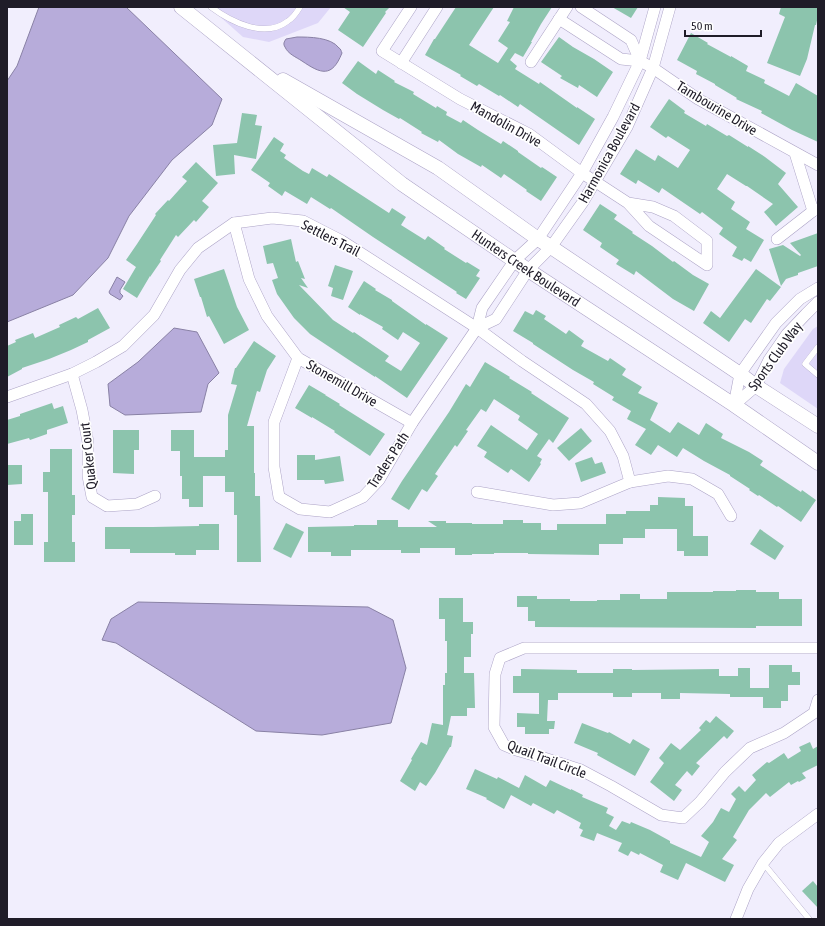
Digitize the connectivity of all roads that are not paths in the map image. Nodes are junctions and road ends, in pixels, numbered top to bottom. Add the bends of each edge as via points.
1 (181, 7) edge
2 (211, 7) edge
3 (300, 7) edge
4 (411, 7) edge
5 (437, 7) edge
6 (567, 7) edge
7 (581, 7) edge
8 (655, 7) edge
9 (670, 7) edge
10 (559, 19) junction
11 (244, 58) junction
12 (640, 61) junction
13 (531, 62) dead end
14 (401, 63) junction
15 (653, 68) junction
16 (795, 153) junction
17 (818, 165) edge
18 (582, 173) junction
19 (595, 181) junction
20 (628, 203) junction
21 (815, 210) edge
22 (234, 224) junction
23 (777, 239) dead end
24 (538, 240) junction
25 (551, 247) junction
26 (515, 260) junction
27 (528, 270) junction
28 (818, 288) edge
29 (818, 302) edge
30 (477, 328) junction
31 (818, 347) edge
32 (298, 358) junction
33 (72, 374) junction
34 (740, 374) junction
35 (818, 375) edge
36 (756, 386) junction
37 (7, 397) edge
38 (734, 405) junction
39 (412, 423) junction
40 (818, 426) edge
41 (818, 463) edge
42 (630, 482) junction
43 (477, 492) dead end
44 (155, 496) dead end
45 (731, 516) dead end
46 (818, 648) edge
47 (818, 700) edge
48 (818, 814) edge
49 (763, 863) junction
50 (736, 919) edge
51 (809, 919) edge

1 - 11 street, Hunters Creek Boulevard
2 - 3 lane via 240,24 268,29 283,25
4 - 14 street, Mandolin Drive via 382,51
5 - 14 street
6 - 10 street
7 - 12 street via 631,40
8 - 12 street, Harmonica Boulevard
9 - 15 street, Harmonica Boulevard
10 - 12 street, Tambourine Drive via 621,59
10 - 13 street
11 - 24 street, Hunters Creek Boulevard via 438,168
11 - 26 street, Hunters Creek Boulevard via 402,184
12 - 15 street, Tambourine Drive
12 - 18 street, Harmonica Boulevard
14 - 18 street, Mandolin Drive via 460,99 529,134
15 - 16 street, Tambourine Drive via 698,99
15 - 19 street, Harmonica Boulevard via 627,126
16 - 17 street, Tambourine Drive
16 - 21 street
18 - 19 street, Mandolin Drive
18 - 24 street, Harmonica Boulevard
19 - 20 street, Mandolin Drive
19 - 25 street, Harmonica Boulevard
20 - 20 street, Mandolin Drive via 649,226 707,265 707,241 674,216 653,207
21 - 23 street
22 - 30 street, Settlers Trail via 272,218 303,221 342,241
22 - 32 street, Stonemill Drive via 249,279 267,316
22 - 33 street, Settlers Trail via 198,248 180,270 154,315 123,346
24 - 25 street, Hunters Creek Boulevard
24 - 26 street, Traders Path
25 - 27 street
25 - 34 street, Hunters Creek Boulevard
26 - 27 street, Hunters Creek Boulevard
26 - 30 street, Traders Path via 482,308
27 - 30 street via 496,319
27 - 38 street, Hunters Creek Boulevard
28 - 34 street, Sports Club Way via 800,299 776,323
29 - 36 street, Sports Club Way via 787,334 769,360
30 - 39 street, Traders Path
30 - 42 street, Settlers Trail via 586,404 610,431 623,456
31 - 35 lane via 805,364
32 - 39 street, Stonemill Drive
32 - 39 street, Traders Path via 274,422 274,467 279,497 300,510 330,512 363,497 379,480
33 - 37 street, Settlers Trail
33 - 44 street, Quaker Court via 88,442 88,476 92,497 107,506 137,504
34 - 36 street, Hunters Creek Boulevard
34 - 38 street, Sports Club Way
36 - 38 street, Sports Club Way
36 - 40 street, Hunters Creek Boulevard
38 - 41 street, Hunters Creek Boulevard
42 - 43 street via 580,503 553,505
42 - 45 street via 668,476 692,479 718,494
46 - 47 street, Quail Trail Circle via 524,648 500,658 495,674 494,727 504,745 581,770 661,815 683,818 750,748 784,733 814,712
48 - 49 street via 779,843
49 - 50 street via 748,889
49 - 51 lane

